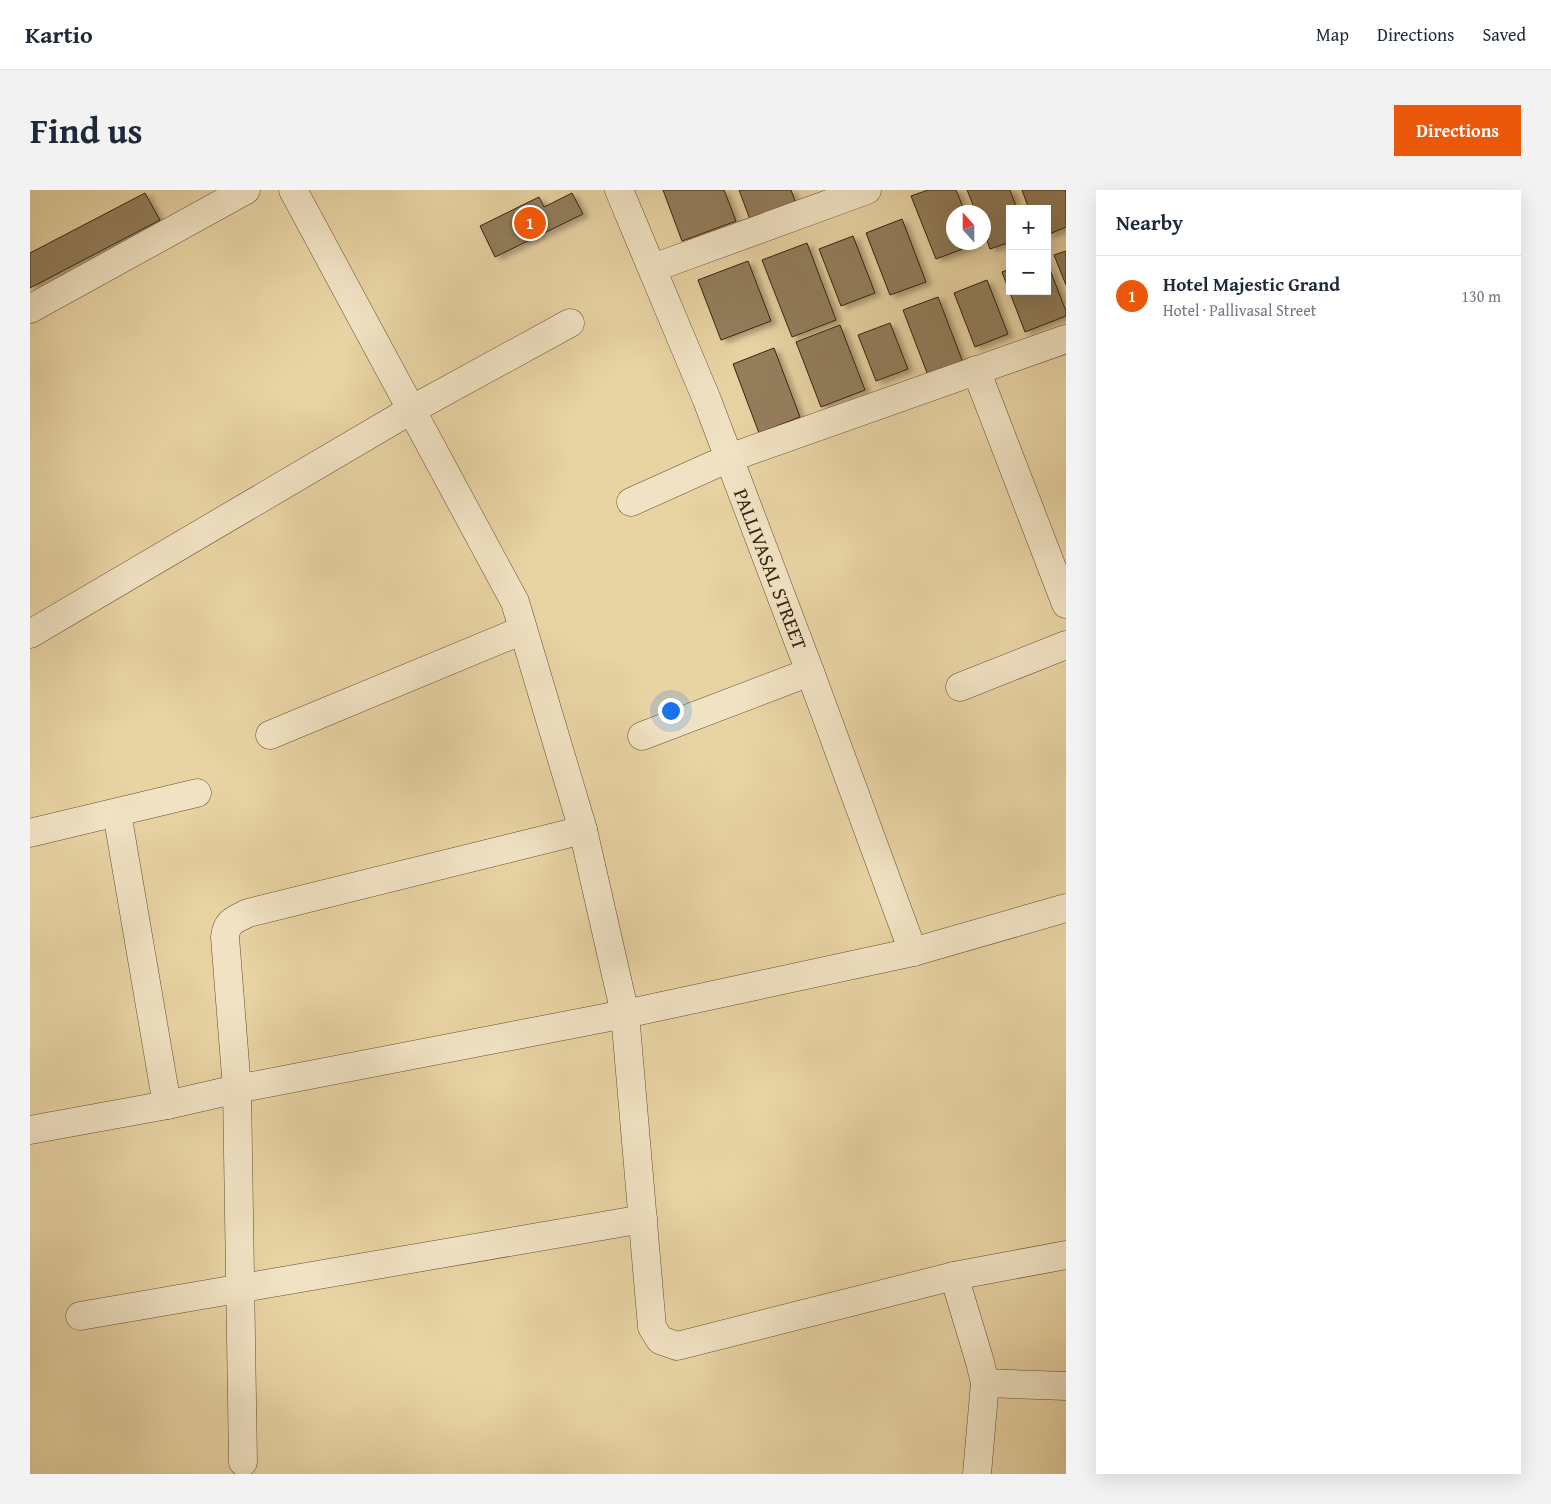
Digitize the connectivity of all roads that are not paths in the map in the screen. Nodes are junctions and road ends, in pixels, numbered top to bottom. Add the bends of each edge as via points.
1 (246, 190) edge
2 (292, 190) edge
3 (619, 190) edge
4 (867, 190) edge
5 (652, 268) junction
6 (30, 308) edge
7 (570, 324) dead end
8 (1066, 338) edge
9 (976, 370) junction
10 (411, 410) junction
11 (729, 458) junction
12 (631, 502) dead end
13 (1066, 604) edge
14 (523, 630) junction
15 (30, 634) edge
16 (1066, 645) edge
17 (810, 672) junction
18 (960, 687) dead end
19 (270, 736) dead end
20 (642, 736) dead end
21 (197, 793) dead end
22 (116, 813) junction
23 (583, 830) junction
24 (30, 833) edge
25 (1066, 908) edge
26 (913, 952) junction
27 (625, 1014) junction
28 (237, 1089) junction
29 (167, 1104) junction
30 (30, 1130) edge
31 (643, 1219) junction
32 (1066, 1255) edge
33 (954, 1276) junction
34 (240, 1288) junction
35 (80, 1316) dead end
36 (985, 1383) junction
37 (1066, 1386) edge
38 (242, 1462) dead end
39 (977, 1474) edge

1 - 6 street
2 - 10 street
3 - 5 street, PALLIVASAL STREET
4 - 5 street
5 - 11 street, PALLIVASAL STREET
7 - 10 street
8 - 9 street
9 - 11 street
9 - 13 street
10 - 14 street via 515,602
10 - 15 street
11 - 12 street
11 - 17 street, PALLIVASAL STREET
14 - 19 street
14 - 23 street
16 - 18 street
17 - 20 street
17 - 26 street, PALLIVASAL STREET
21 - 22 street
22 - 24 street
22 - 29 street
23 - 27 street
23 - 28 street via 248,913 234,920 226,927 224,937
25 - 26 street
26 - 27 street
27 - 28 street
27 - 31 street
28 - 29 street
28 - 34 street
29 - 30 street
31 - 33 street via 652,1326 660,1340 678,1346
31 - 34 street
32 - 33 street
33 - 36 street
34 - 35 street
34 - 38 street
36 - 37 street
36 - 39 street

